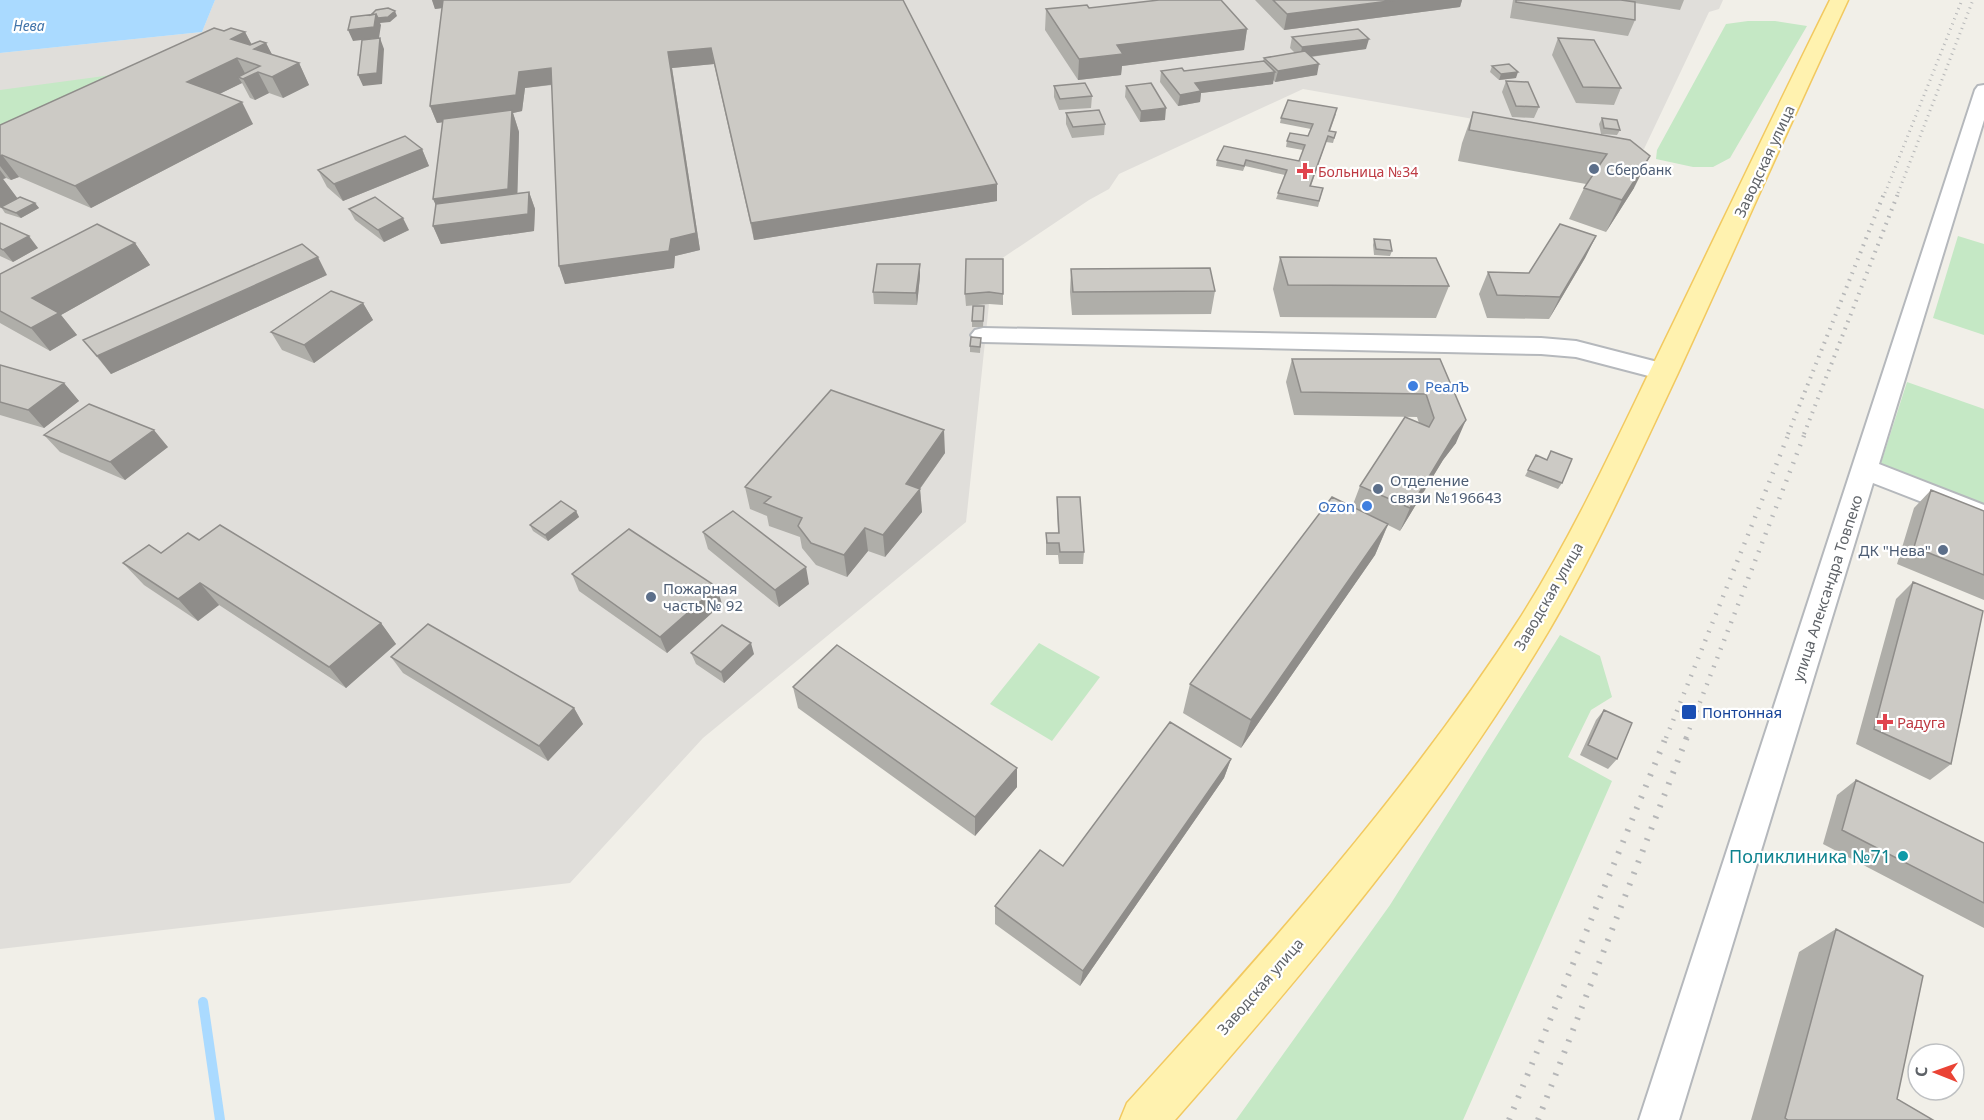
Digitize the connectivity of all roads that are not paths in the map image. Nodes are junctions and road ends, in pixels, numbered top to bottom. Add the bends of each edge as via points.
1 (1839, 0) edge
2 (1983, 99) edge
3 (983, 335) dead end
4 (1664, 372) junction
5 (1865, 469) junction
6 (1984, 516) edge
7 (1144, 1120) edge
8 (1659, 1120) edge

1 - 4 main road, Заводская улица
2 - 5 street, улица Александра Товпеко
3 - 4 street via 1541,346 1576,349
4 - 7 main road, Заводская улица via 1591,520 1492,691 1344,889
5 - 6 street
5 - 8 street, улица Александра Товпеко

